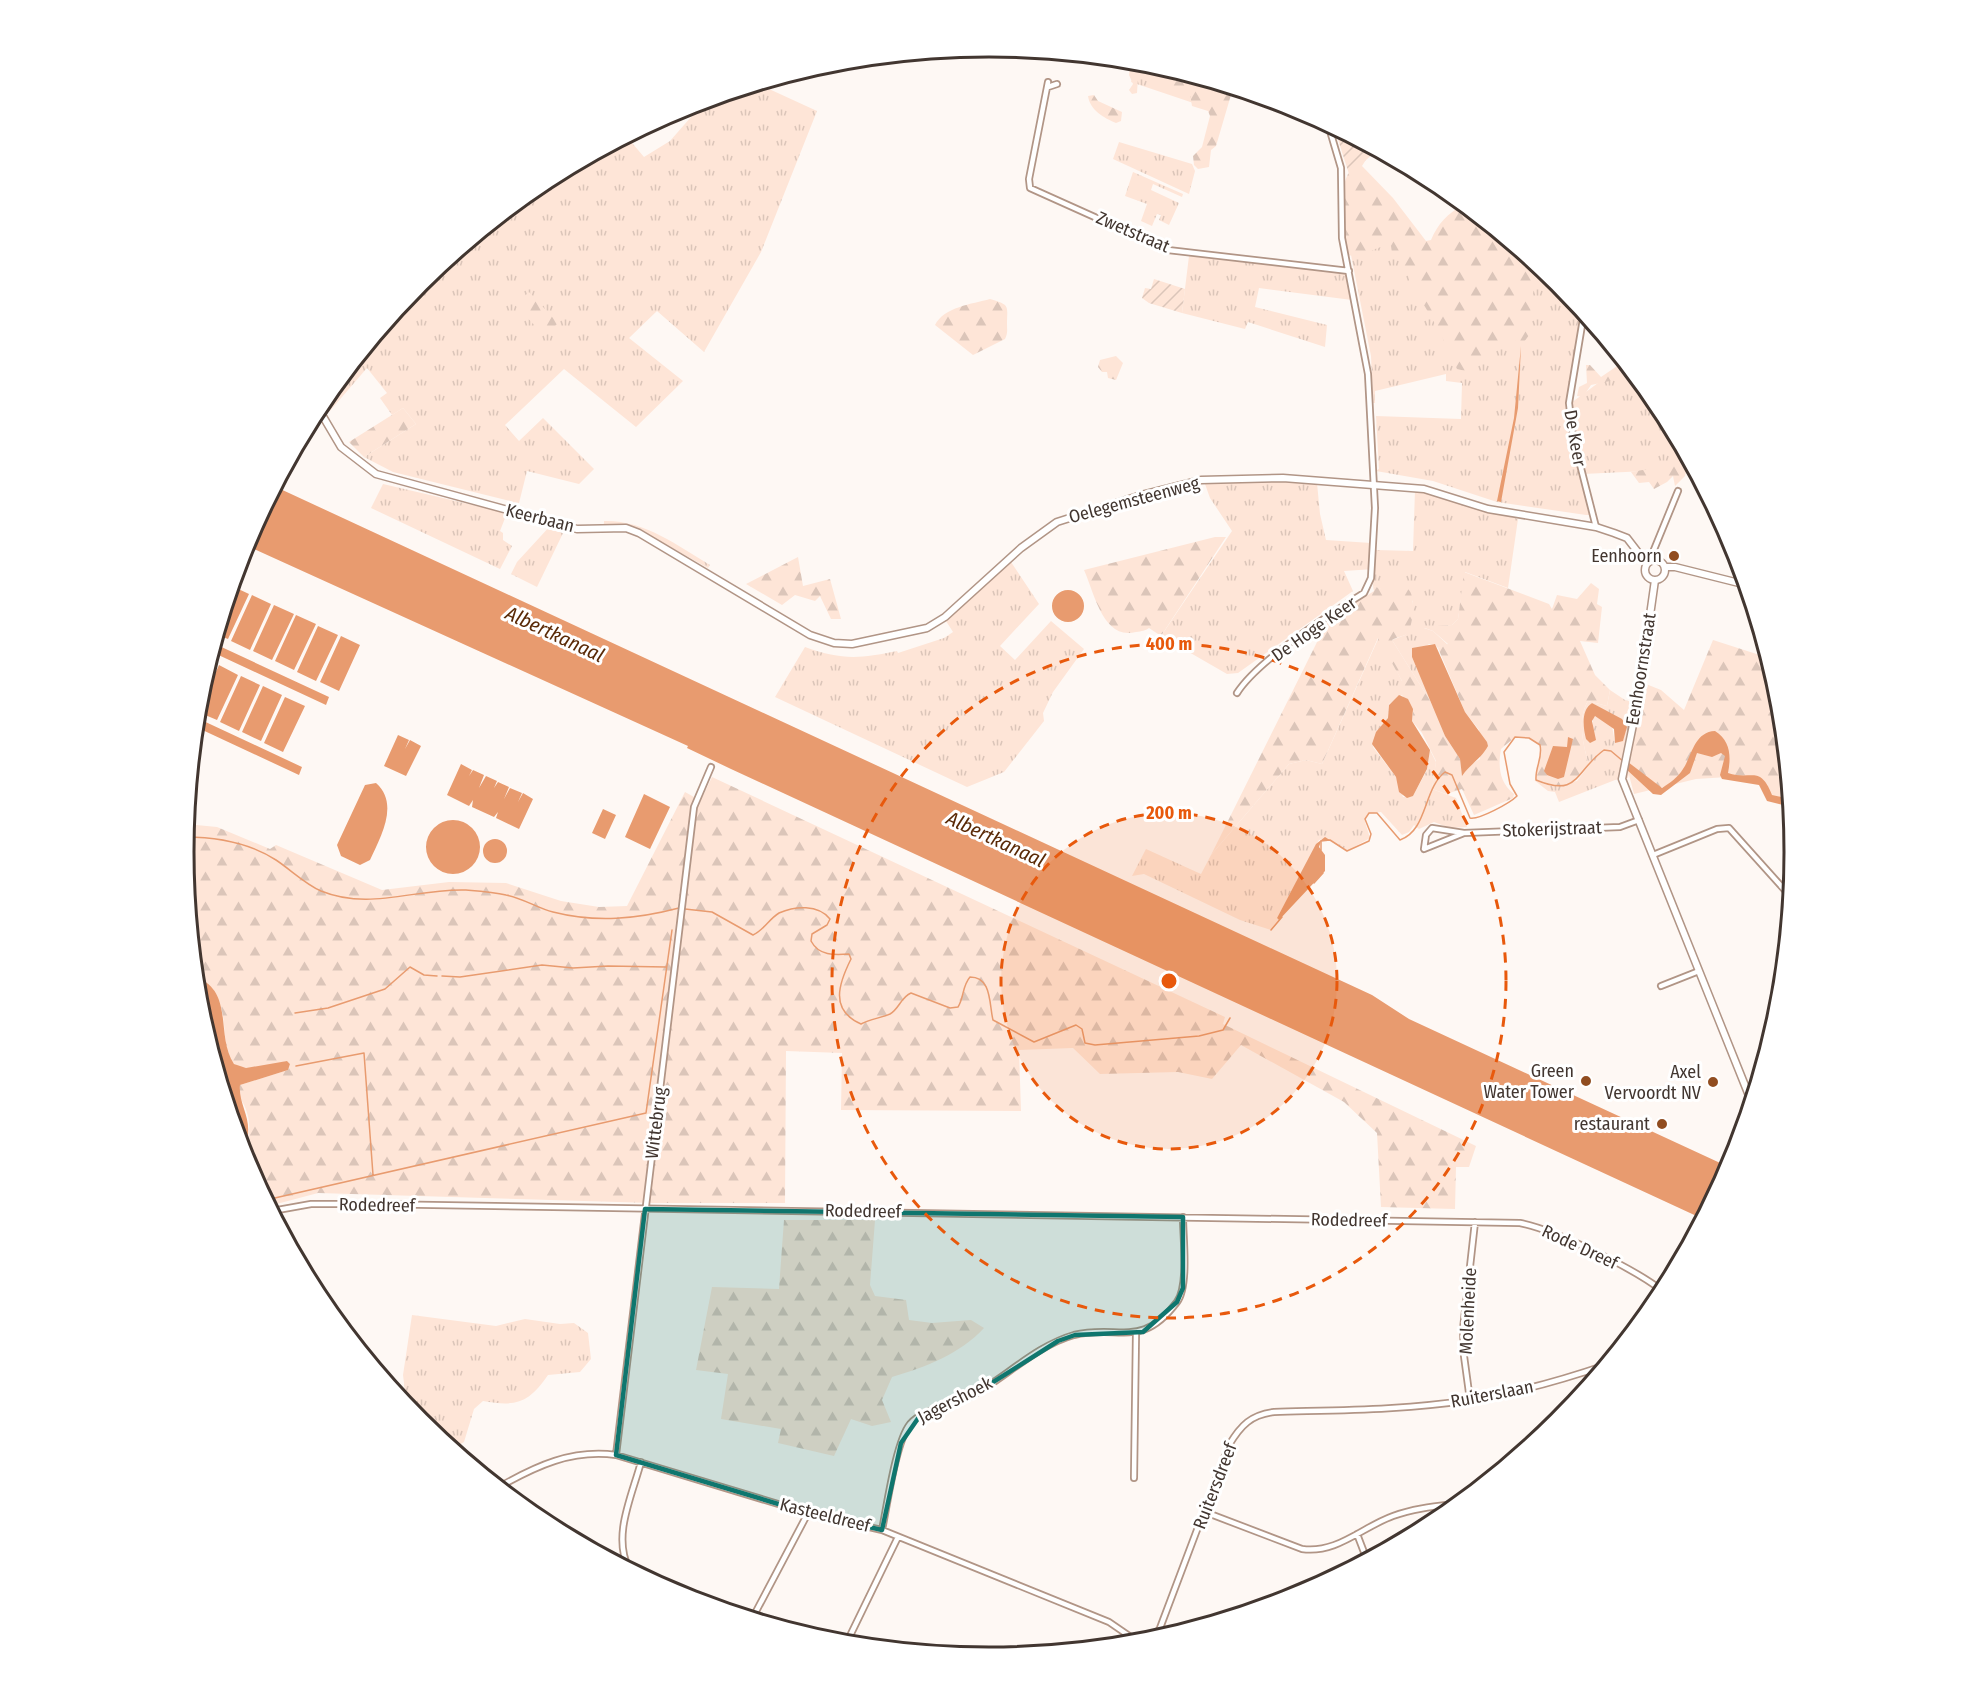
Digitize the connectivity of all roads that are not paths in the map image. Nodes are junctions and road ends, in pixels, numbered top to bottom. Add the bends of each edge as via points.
1 (1057, 84) dead end
2 (1331, 135) edge
3 (1349, 271) junction
4 (1582, 322) edge
5 (324, 418) edge
6 (1374, 484) junction
7 (1678, 491) dead end
8 (1596, 527) junction
9 (1651, 562) junction
10 (1664, 570) junction
11 (1655, 580) junction
12 (1737, 583) edge
13 (806, 633) joint
14 (1237, 693) dead end
15 (711, 767) dead end
16 (1639, 820) junction
17 (1464, 834) junction
18 (1653, 855) junction
19 (1784, 889) edge
20 (1699, 971) junction
21 (1661, 986) dead end
22 (1748, 1092) edge
23 (645, 1209) junction
24 (279, 1210) edge
25 (1183, 1217) junction
26 (1454, 1221) joint
27 (1475, 1222) junction
28 (1656, 1286) edge
29 (1136, 1333) junction
30 (1595, 1368) edge
31 (1470, 1400) junction
32 (1375, 1408) joint
33 (616, 1455) junction
34 (641, 1462) junction
35 (1134, 1478) dead end
36 (505, 1484) edge
37 (1442, 1507) edge
38 (1205, 1512) junction
39 (808, 1513) junction
40 (882, 1530) junction
41 (1357, 1534) junction
42 (898, 1537) junction
43 (1364, 1553) edge
44 (624, 1558) edge
45 (755, 1612) edge
46 (1160, 1629) edge
47 (850, 1635) edge
48 (1129, 1636) edge

1 - 3 street, Zwetstraat via 1048,84 1030,188 1168,250
2 - 3 street via 1341,168 1342,238
3 - 6 street via 1368,374
4 - 8 street, De Keer via 1569,403 1573,437
5 - 13 street, Keerbaan via 341,447 376,474 578,529 626,528
6 - 8 street, Oelegemsteenweg via 1424,489 1496,511
6 - 13 street, Oelegemsteenweg via 1267,478 1201,480 1172,486 1057,522 927,628 845,644
6 - 14 street, De Hoge Keer via 1367,591 1248,676
7 - 9 street
8 - 9 street, Oelegemsteenweg via 1627,538
9 - 10 street via 1661,562
9 - 11 street, Oelegemsteenweg via 1646,575
10 - 11 street
10 - 12 street via 1689,570
11 - 16 street, Eenhoornstraat via 1638,700 1622,771
15 - 23 street, Wittebrug via 694,807
16 - 17 street, Stokerijstraat via 1620,827
16 - 18 street
17 - 17 street, Stokerijstraat via 1432,828 1426,835 1424,849
18 - 19 street via 1717,829 1729,828
18 - 20 street
20 - 21 street
20 - 22 street
23 - 24 street, Rodedreef via 326,1204
23 - 25 street, Rodedreef
23 - 33 street, Wittebrug
25 - 26 street, Rodedreef
25 - 29 street via 1181,1294 1153,1326
26 - 27 street, Rode Dreef
27 - 28 street, Rode Dreef via 1520,1223 1551,1231
27 - 31 street, Molenheide via 1463,1329
29 - 35 street
29 - 40 street, Jagershoek via 1082,1334 1058,1341 968,1398 919,1416 910,1424 902,1443
30 - 31 street, Ruiterslaan
31 - 32 street, Ruiterslaan
32 - 38 street, Ruitersdreef via 1274,1412 1251,1418 1229,1445
33 - 34 street, Kasteeldreef
33 - 36 street, Kasteeldreef via 571,1455
34 - 39 street, Kasteeldreef
34 - 44 street via 622,1534
37 - 41 street via 1399,1514
38 - 41 street via 1302,1549 1324,1549
38 - 46 street, Ruitersdreef
39 - 40 street, Kasteeldreef
39 - 45 street
40 - 42 street, Kasteeldreef
41 - 43 street
42 - 47 street
42 - 48 street, Kasteeldreef via 1109,1622

